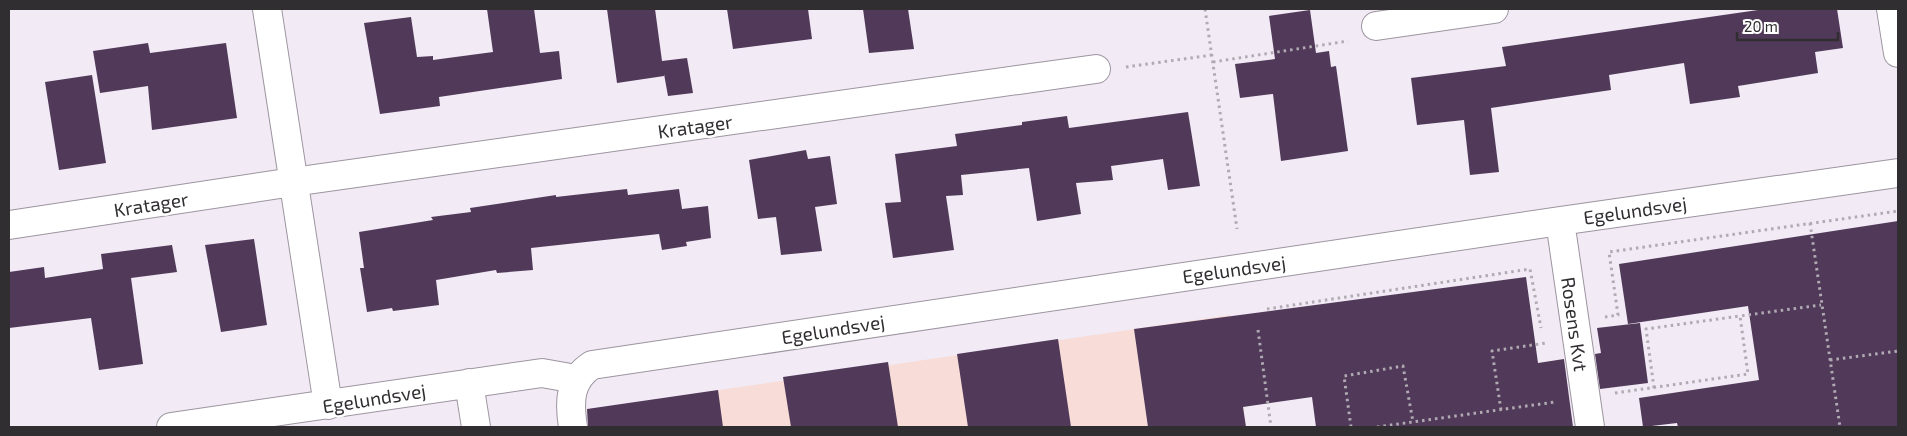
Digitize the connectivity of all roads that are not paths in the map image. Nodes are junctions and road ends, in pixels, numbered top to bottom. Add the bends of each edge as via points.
1 (267, 9) edge
2 (1494, 9) edge
3 (1891, 9) edge
4 (1376, 26) road end
5 (1898, 53) edge
6 (1096, 69) road end
7 (1898, 173) edge
8 (294, 182) junction
9 (1560, 221) junction
10 (9, 226) edge
11 (576, 379) junction
12 (469, 383) junction
13 (328, 405) junction
14 (171, 427) edge
15 (476, 427) edge
16 (573, 427) edge
17 (1590, 427) edge

1 - 8 street
2 - 4 street
3 - 5 street
6 - 8 street, Kratager
7 - 9 street, Egelundsvej
8 - 10 street, Kratager
8 - 13 street
9 - 11 street, Egelundsvej via 592,365
9 - 17 street, Rosens Kvt
11 - 12 street, Egelundsvej via 542,373
11 - 16 street via 571,394
12 - 13 street, Egelundsvej
12 - 15 street
13 - 14 street, Egelundsvej

